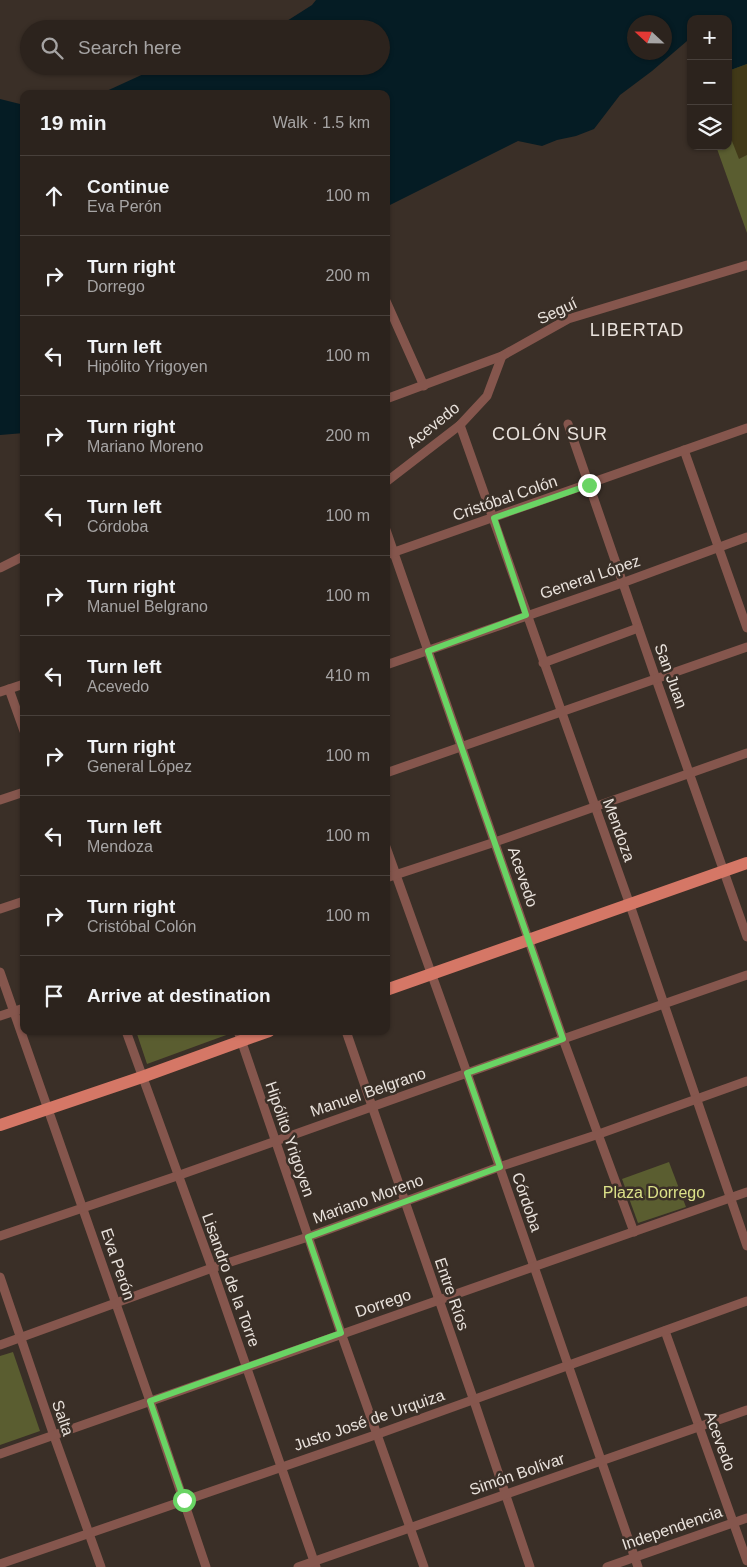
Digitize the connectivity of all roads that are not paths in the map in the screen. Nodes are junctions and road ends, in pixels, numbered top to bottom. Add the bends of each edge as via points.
1 (747, 265) edge
2 (390, 310) edge
3 (502, 356) junction
4 (424, 386) junction
5 (390, 398) edge
6 (568, 424) dead end
7 (460, 425) junction
8 (747, 428) edge
9 (684, 450) junction
10 (390, 478) edge
11 (589, 485) junction
12 (494, 518) junction
13 (747, 537) edge
14 (718, 546) junction
15 (390, 554) edge
16 (20, 558) edge
17 (0, 568) edge
18 (622, 583) junction
19 (526, 615) junction
20 (638, 628) junction
21 (747, 628) edge
22 (747, 647) edge
23 (428, 651) junction
24 (543, 663) junction
25 (390, 664) edge
26 (656, 679) junction
27 (20, 685) edge
28 (9, 689) junction
29 (0, 692) edge
30 (560, 713) junction
31 (20, 720) edge
32 (461, 747) junction
33 (747, 752) edge
34 (390, 772) edge
35 (690, 774) junction
36 (20, 793) edge
37 (0, 800) edge
38 (594, 806) junction
39 (495, 842) junction
40 (390, 858) edge
41 (747, 863) edge
42 (724, 871) junction
43 (396, 875) junction
44 (390, 877) edge
45 (20, 902) edge
46 (630, 905) junction
47 (0, 909) edge
48 (747, 937) edge
49 (530, 940) junction
50 (0, 972) edge
51 (431, 974) junction
52 (747, 975) edge
53 (390, 989) edge
54 (664, 1005) junction
55 (20, 1009) edge
56 (14, 1011) junction
57 (0, 1016) edge
58 (20, 1028) edge
59 (22, 1035) edge
60 (127, 1035) edge
61 (347, 1035) edge
62 (239, 1036) edge
63 (563, 1039) junction
64 (467, 1073) junction
65 (142, 1077) junction
66 (747, 1081) edge
67 (697, 1099) junction
68 (371, 1107) junction
69 (48, 1108) junction
70 (0, 1125) edge
71 (599, 1134) junction
72 (276, 1140) junction
73 (500, 1167) junction
74 (178, 1176) junction
75 (747, 1192) edge
76 (731, 1198) junction
77 (405, 1202) junction
78 (83, 1207) junction
79 (634, 1232) junction
80 (0, 1236) edge
81 (308, 1237) junction
82 (747, 1246) edge
83 (534, 1266) junction
84 (212, 1268) junction
85 (0, 1277) edge
86 (438, 1300) junction
87 (747, 1301) edge
88 (115, 1303) junction
89 (665, 1332) junction
90 (341, 1333) junction
91 (20, 1338) junction
92 (0, 1345) edge
93 (569, 1366) junction
94 (246, 1367) junction
95 (473, 1398) junction
96 (150, 1401) junction
97 (747, 1410) edge
98 (699, 1426) junction
99 (378, 1434) junction
100 (54, 1436) junction
101 (0, 1454) edge
102 (602, 1460) junction
103 (280, 1467) junction
104 (505, 1494) junction
105 (184, 1500) junction
106 (747, 1518) edge
107 (734, 1523) junction
108 (410, 1528) junction
109 (89, 1533) junction
110 (634, 1557) junction
111 (747, 1560) edge
112 (0, 1564) edge
113 (315, 1564) edge
114 (100, 1567) edge
115 (206, 1567) edge
116 (298, 1567) edge
117 (424, 1567) edge
118 (530, 1567) edge
119 (607, 1567) edge
120 (638, 1567) edge

1 - 3 street, Seguí via 568,319
2 - 4 street
3 - 4 street, Seguí
3 - 7 street, Acevedo via 486,396
4 - 5 street, Seguí
6 - 11 street, San Juan
7 - 10 street, Acevedo
7 - 12 street, Mendoza
8 - 9 street, Cristóbal Colón
9 - 11 street, Cristóbal Colón
9 - 14 street
11 - 12 street, Cristóbal Colón
11 - 18 street, San Juan
12 - 15 street, Cristóbal Colón
12 - 19 street, Mendoza
13 - 14 street, General López
14 - 18 street, General López
14 - 21 street
15 - 23 street, Acevedo
16 - 17 street
18 - 19 street, General López
18 - 20 street, San Juan
19 - 23 street, General López
19 - 24 street, Mendoza
20 - 24 street
20 - 26 street, San Juan
22 - 26 street
23 - 25 street, General López
23 - 32 street, Acevedo
24 - 30 street, Mendoza
26 - 30 street
26 - 35 street, San Juan
27 - 28 street
28 - 29 street
28 - 31 street
30 - 32 street
30 - 38 street, Mendoza
32 - 34 street
32 - 39 street, Acevedo
33 - 35 street
35 - 38 street
35 - 42 street, San Juan
36 - 37 street
38 - 39 street
38 - 46 street, Mendoza
39 - 43 street
39 - 49 street, Acevedo
40 - 43 street, Córdoba
41 - 42 main road
42 - 46 main road
42 - 48 street, San Juan
43 - 44 street
43 - 51 street, Córdoba
45 - 47 street
46 - 49 main road
46 - 54 street, Mendoza
49 - 51 main road
49 - 63 street, Acevedo
50 - 56 street, Eva Perón
51 - 53 main road
51 - 64 street, Córdoba
52 - 54 street, Manuel Belgrano
54 - 63 street, Manuel Belgrano
54 - 67 street, Mendoza
55 - 56 street
56 - 57 street
56 - 58 street, Eva Perón
59 - 69 street, Eva Perón
60 - 65 street, Lisandro de la Torre
61 - 68 street, Entre Ríos
62 - 65 main road
62 - 72 street, Hipólito Yrigoyen
63 - 64 street, Manuel Belgrano
63 - 71 street, Acevedo
64 - 68 street, Manuel Belgrano
64 - 73 street, Córdoba
65 - 69 main road
65 - 74 street, Lisandro de la Torre
66 - 67 street, Mariano Moreno
67 - 71 street, Mariano Moreno
67 - 76 street, Mendoza
68 - 72 street, Manuel Belgrano
68 - 77 street, Entre Ríos
69 - 70 main road
69 - 78 street, Eva Perón
71 - 73 street, Mariano Moreno
71 - 79 street, Acevedo
72 - 74 street, Manuel Belgrano
72 - 81 street, Hipólito Yrigoyen
73 - 77 street, Mariano Moreno
73 - 83 street, Córdoba
74 - 78 street, Manuel Belgrano
74 - 84 street, Lisandro de la Torre
75 - 76 street, Dorrego
76 - 79 street, Dorrego
76 - 82 street, Mendoza
77 - 81 street, Mariano Moreno
77 - 86 street, Entre Ríos
78 - 80 street, Manuel Belgrano
78 - 88 street, Eva Perón
79 - 83 street, Dorrego
81 - 84 street, Mariano Moreno
81 - 90 street, Hipólito Yrigoyen
83 - 86 street, Dorrego
83 - 93 street, Córdoba
84 - 88 street, Mariano Moreno
84 - 94 street, Lisandro de la Torre
85 - 91 street, Salta
86 - 90 street, Dorrego
86 - 95 street, Entre Ríos
87 - 89 street, Justo José de Urquiza
88 - 91 street, Mariano Moreno
88 - 96 street, Eva Perón
89 - 93 street, Justo José de Urquiza
89 - 98 street, Acevedo
90 - 94 street, Dorrego
90 - 99 street, Hipólito Yrigoyen
91 - 92 street, Mariano Moreno
91 - 100 street, Salta
93 - 95 street, Justo José de Urquiza
93 - 102 street, Córdoba
94 - 96 street, Dorrego
94 - 103 street, Lisandro de la Torre
95 - 99 street, Justo José de Urquiza
95 - 104 street, Entre Ríos
96 - 100 street, Dorrego
96 - 105 street, Eva Perón
97 - 98 street, Simón Bolívar
98 - 102 street, Simón Bolívar
98 - 107 street, Acevedo
99 - 103 street, Justo José de Urquiza
99 - 108 street, Hipólito Yrigoyen
100 - 101 street, Dorrego
100 - 109 street, Salta
102 - 104 street, Simón Bolívar
102 - 110 street, Córdoba
103 - 105 street, Justo José de Urquiza
103 - 113 street, Lisandro de la Torre
104 - 108 street, Simón Bolívar
104 - 118 street, Entre Ríos
105 - 109 street, Justo José de Urquiza
105 - 115 street, Eva Perón
106 - 107 street, Independencia
107 - 110 street, Independencia
107 - 111 street, Acevedo
108 - 113 street, Simón Bolívar
108 - 117 street, Hipólito Yrigoyen
109 - 112 street, Justo José de Urquiza
109 - 114 street, Salta
110 - 119 street, Independencia
110 - 120 street, Córdoba
113 - 116 street, Simón Bolívar

